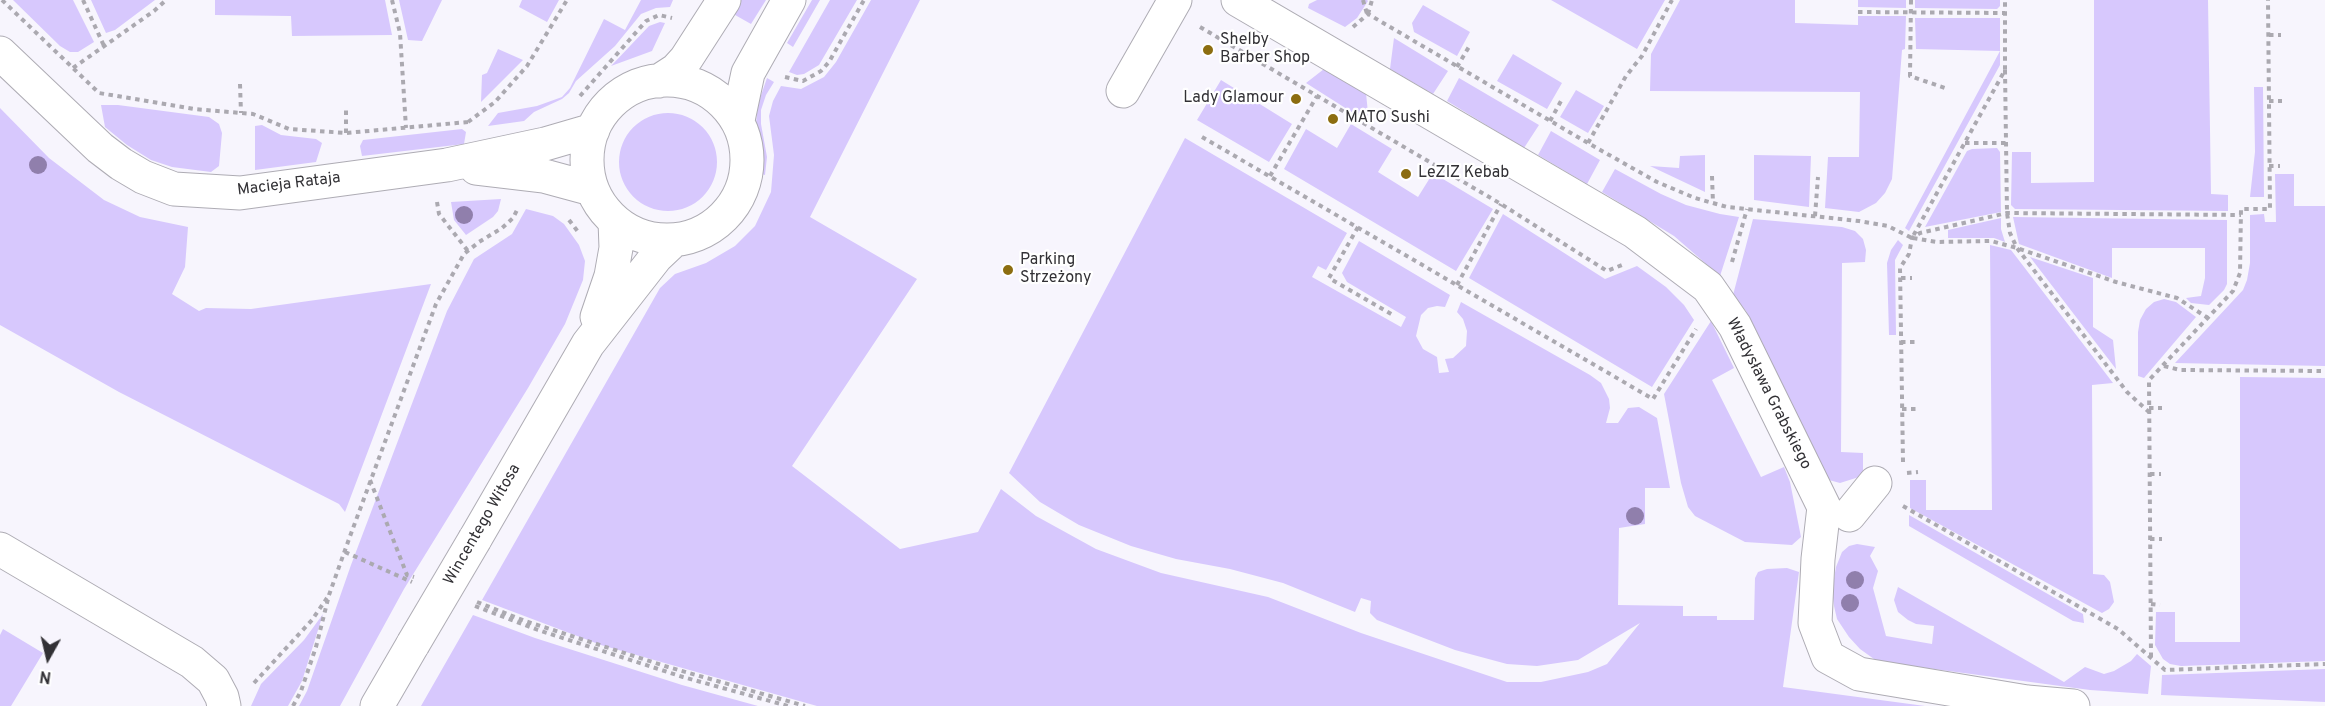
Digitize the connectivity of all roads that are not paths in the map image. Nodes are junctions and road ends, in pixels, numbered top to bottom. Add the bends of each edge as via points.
1 (724, 0) edge
2 (789, 0) edge
3 (1238, 0) edge
4 (1171, 5) edge
5 (0, 53) edge
6 (659, 81) junction
7 (1123, 90) dead end
8 (738, 120) junction
9 (593, 130) junction
10 (447, 165) junction
11 (592, 189) junction
12 (615, 221) junction
13 (674, 240) junction
14 (588, 344) junction
15 (1894, 484) road end
16 (1849, 515) dead end
17 (0, 549) edge
18 (218, 693) edge
19 (377, 706) edge
20 (2073, 706) edge

1 - 6 street via 686,59
2 - 8 street via 748,73
3 - 20 street, Władysława Grabskiego via 1635,232 1708,287 1735,326 1824,507 1815,623 1828,657 1859,674
4 - 7 street
5 - 10 street, Macieja Rataja via 121,165 174,189 240,193
6 - 8 street via 697,86 716,96
6 - 9 street via 627,91 607,108
8 - 13 street via 747,156 745,181 735,203 719,222 698,235
9 - 10 street, Macieja Rataja
9 - 11 street via 587,169
10 - 11 street, Macieja Rataja via 544,176
11 - 12 street
12 - 13 street via 633,233
12 - 14 street, Wincentego Witosa via 612,276
13 - 14 street, Wincentego Witosa via 656,256
14 - 19 street, Wincentego Witosa, bridge
15 - 16 street
17 - 18 street via 192,662

